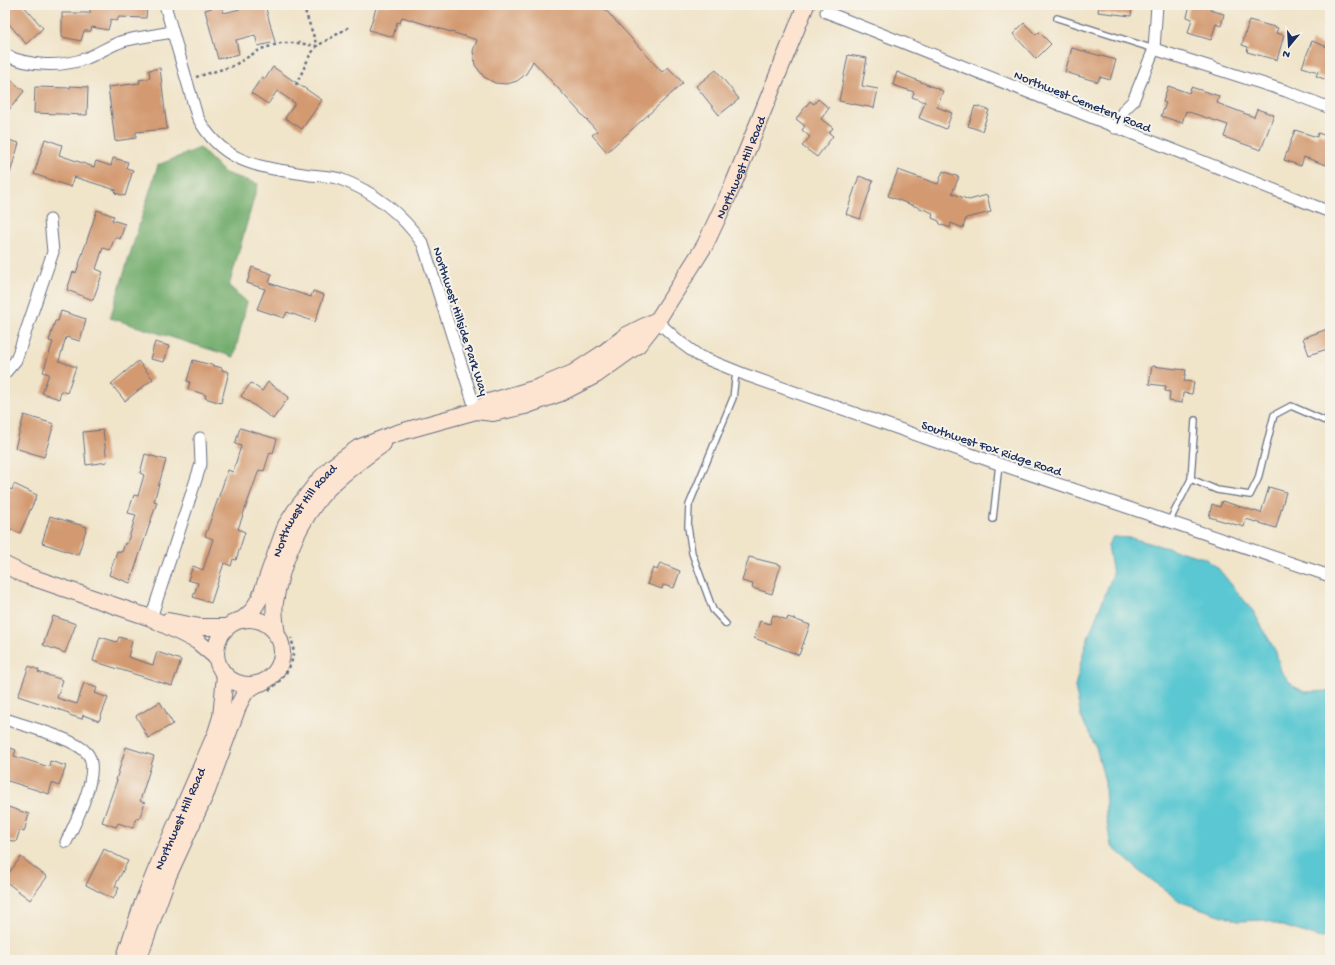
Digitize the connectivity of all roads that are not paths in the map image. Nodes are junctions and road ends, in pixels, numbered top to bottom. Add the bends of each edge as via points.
1 (165, 5) edge
2 (806, 5) edge
3 (1157, 5) edge
4 (826, 12) dead end
5 (1057, 18) dead end
6 (172, 32) junction
7 (1154, 49) junction
8 (5, 55) edge
9 (1330, 108) edge
10 (1115, 128) junction
11 (1330, 212) edge
12 (50, 220) dead end
13 (657, 320) junction
14 (736, 372) junction
15 (5, 373) edge
16 (476, 411) junction
17 (1196, 420) dead end
18 (1330, 423) edge
19 (398, 433) junction
20 (200, 438) dead end
21 (999, 464) junction
22 (1191, 479) junction
23 (993, 519) dead end
24 (1169, 522) junction
25 (5, 565) edge
26 (1330, 576) edge
27 (150, 618) junction
28 (242, 620) junction
29 (726, 624) dead end
30 (227, 627) junction
31 (283, 635) junction
32 (216, 657) junction
33 (225, 675) junction
34 (261, 688) junction
35 (5, 719) edge
36 (66, 842) dead end
37 (124, 960) edge
38 (138, 960) edge

1 - 6 street, Northwest Hillside Park Way
2 - 13 main road, Northwest Hill Road via 733,185 705,245
3 - 7 street
4 - 10 street, Northwest Cemetery Road
5 - 7 lane
6 - 8 street via 122,42 85,59 56,64 37,64
6 - 16 street, Northwest Hillside Park Way via 197,116 206,134 224,151 243,162 339,179 364,190 386,204 408,223 423,244
7 - 9 street via 1286,91
7 - 10 street via 1132,101
10 - 11 street, Northwest Cemetery Road
12 - 15 street via 53,252 16,360
13 - 14 street, Southwest Fox Ridge Road via 699,356
13 - 16 main road, Northwest Hill Road via 626,335 573,373 537,388 490,402
14 - 21 street, Southwest Fox Ridge Road
14 - 29 lane via 733,398 689,506 688,528 692,553 713,610
16 - 19 main road, Northwest Hill Road
17 - 22 lane
18 - 22 lane via 1290,406 1274,415 1258,479 1250,495 1217,490
19 - 28 main road, Northwest Hill Road via 358,448 333,466 306,494 286,525 260,598 252,611
19 - 31 main road, Northwest Hill Road via 327,490 307,516 285,565 274,603
20 - 27 street via 201,464
21 - 23 lane
21 - 24 street, Southwest Fox Ridge Road
22 - 24 lane
24 - 26 street, Southwest Fox Ridge Road
25 - 27 main road via 25,575
27 - 30 main road via 200,626
27 - 32 main road via 197,641
28 - 30 main road
28 - 31 main road via 262,622
30 - 32 main road via 216,646
31 - 34 main road via 279,665
32 - 33 main road
33 - 34 main road via 240,683
33 - 37 main road, Northwest Hill Road via 222,711 216,732 156,870
34 - 38 main road, Northwest Hill Road via 246,691 239,704 207,791 160,896
35 - 36 street via 74,743 87,753 92,763 92,774

